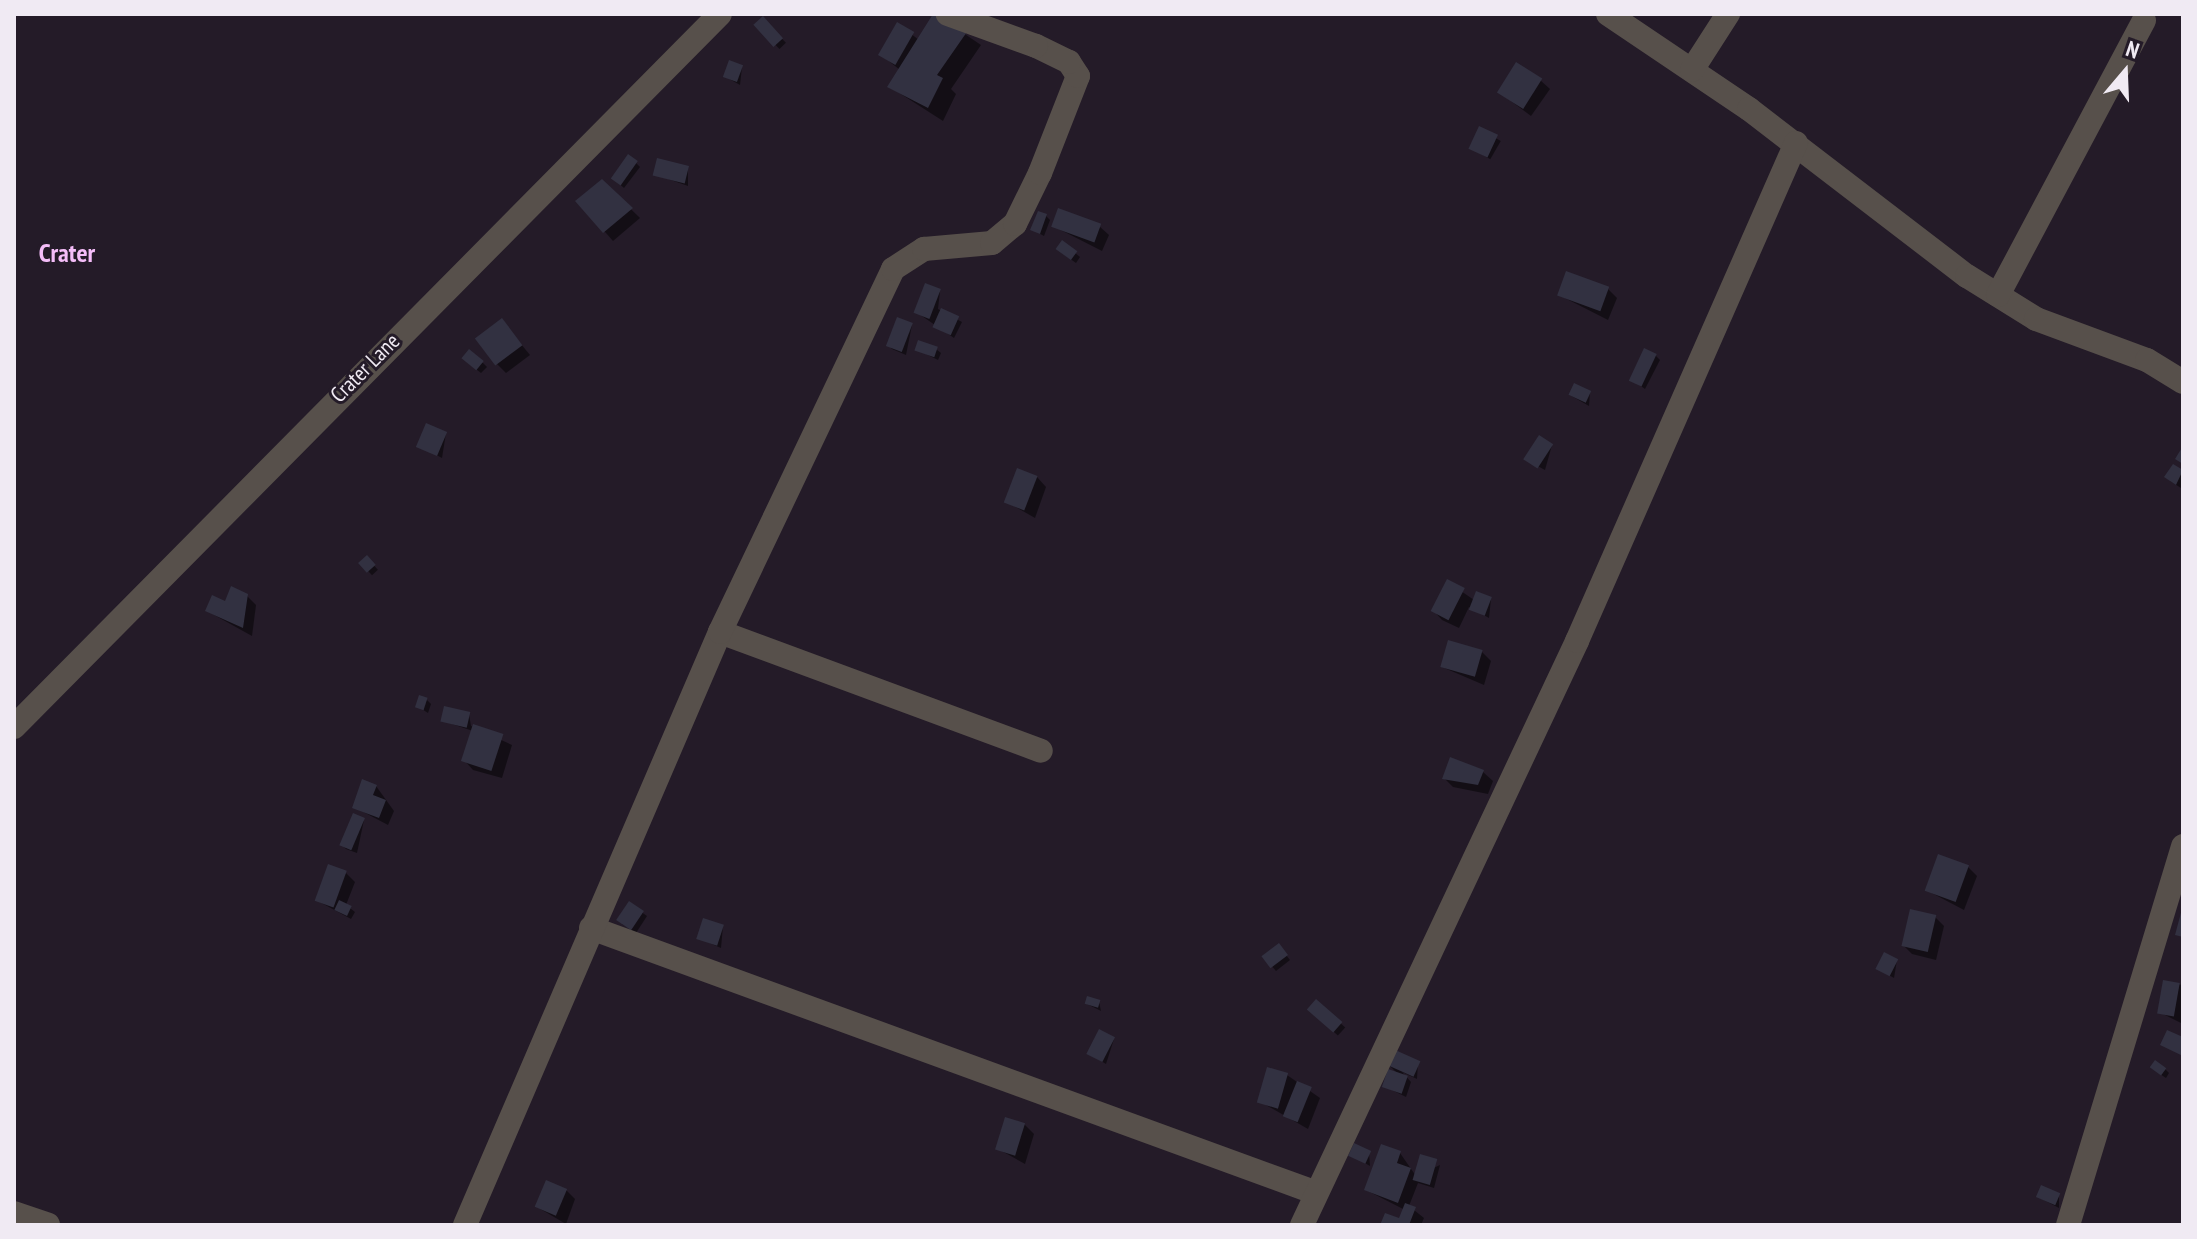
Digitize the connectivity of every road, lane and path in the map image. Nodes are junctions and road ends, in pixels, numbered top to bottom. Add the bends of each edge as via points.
1 (720, 14) edge
2 (948, 14) edge
3 (1608, 14) edge
4 (1728, 14) edge
5 (2144, 20) dead end
6 (1692, 70) junction
7 (1796, 143) junction
8 (1998, 295) junction
9 (2183, 382) edge
10 (720, 632) junction
11 (14, 727) edge
12 (1041, 751) dead end
13 (2183, 846) edge
14 (591, 928) junction
15 (1314, 1192) junction
16 (14, 1213) edge
17 (48, 1225) edge
18 (465, 1225) edge
19 (1302, 1225) edge
20 (2068, 1225) edge

1 - 11 street, Crater Lane
2 - 10 street via 1036,46 1069,62 1078,76 1015,224 992,243 924,249 906,254 893,269
3 - 6 street
4 - 6 street
5 - 8 street
6 - 7 street
7 - 8 street
7 - 15 street via 1584,627
8 - 9 street
10 - 12 street
10 - 14 street
13 - 20 street
14 - 15 street
14 - 18 street
15 - 19 street
16 - 17 street

